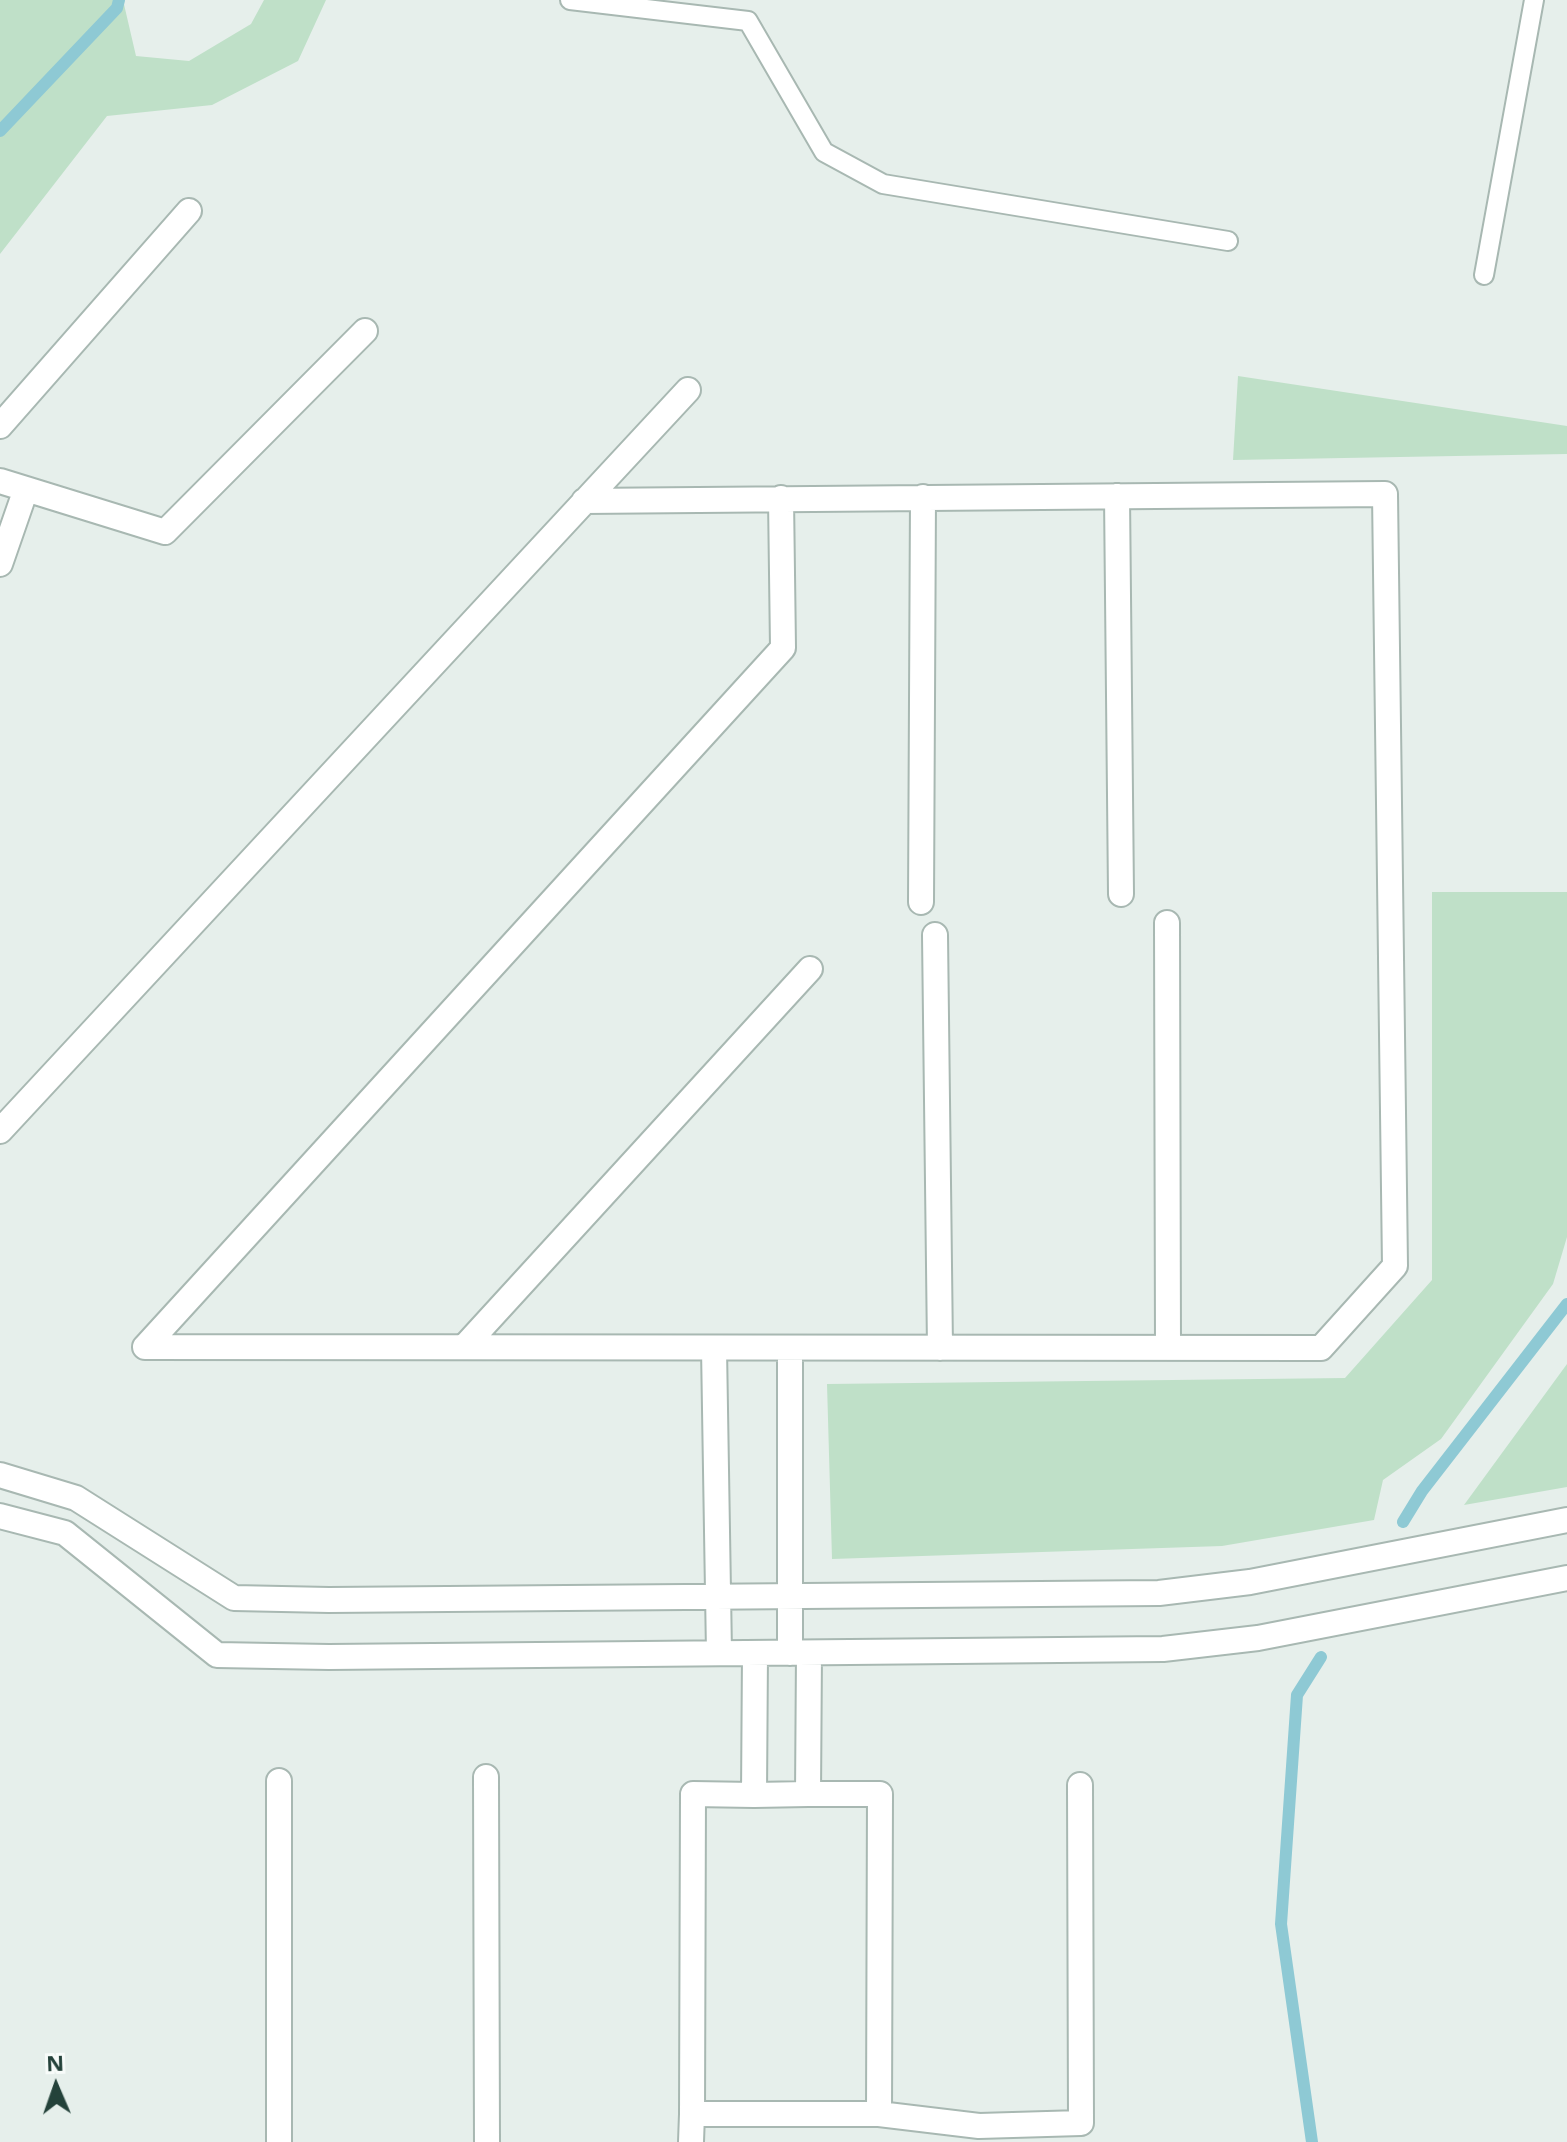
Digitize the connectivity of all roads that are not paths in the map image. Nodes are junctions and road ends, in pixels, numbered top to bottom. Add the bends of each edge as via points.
1 (570, 0) edge
2 (1534, 0) edge
3 (189, 211) dead end
4 (1228, 241) dead end
5 (1484, 275) dead end
6 (365, 331) dead end
7 (688, 390) dead end
8 (0, 426) edge
9 (0, 481) edge
10 (26, 489) junction
11 (1117, 496) junction
12 (923, 497) junction
13 (781, 498) junction
14 (584, 501) junction
15 (0, 564) edge
16 (1121, 894) dead end
17 (921, 902) dead end
18 (1167, 923) dead end
19 (935, 935) dead end
20 (810, 969) dead end
21 (0, 1131) edge
22 (464, 1347) junction
23 (714, 1348) junction
24 (790, 1348) junction
25 (940, 1348) junction
26 (1168, 1348) junction
27 (0, 1475) edge
28 (0, 1516) edge
29 (1567, 1520) edge
30 (1567, 1578) edge
31 (790, 1596) junction
32 (719, 1597) junction
33 (719, 1653) junction
34 (755, 1653) junction
35 (799, 1653) junction
36 (486, 1777) dead end
37 (279, 1781) dead end
38 (1080, 1785) dead end
39 (808, 1794) junction
40 (754, 1795) junction
41 (692, 2114) junction
42 (879, 2114) junction
43 (279, 2142) edge
44 (487, 2142) edge
45 (691, 2142) edge

1 - 4 lane via 748,21 824,152 883,184
2 - 5 lane
3 - 8 street
6 - 10 street via 165,532
7 - 14 street
9 - 10 street
10 - 15 street
11 - 12 street
11 - 16 street
11 - 26 street via 1385,494 1395,1266 1321,1348
12 - 13 street
12 - 17 street
13 - 14 street
13 - 22 street via 783,648 145,1347
14 - 21 street
18 - 26 street
19 - 25 street
20 - 22 street
22 - 23 street
23 - 24 street
23 - 32 street
24 - 25 street
24 - 31 street
25 - 26 street
27 - 32 street via 76,1498 234,1598
28 - 33 street via 65,1533 217,1655
29 - 31 street via 1250,1582 1159,1593
30 - 35 street via 1258,1638 1163,1649
31 - 32 street
31 - 35 street
32 - 33 street
33 - 34 street
34 - 35 street
34 - 40 street
35 - 39 street
36 - 44 street
37 - 43 street
38 - 42 street via 1081,2123 979,2126
39 - 40 street
39 - 42 street via 880,1794
40 - 41 street via 693,1794
41 - 42 street
41 - 45 street

